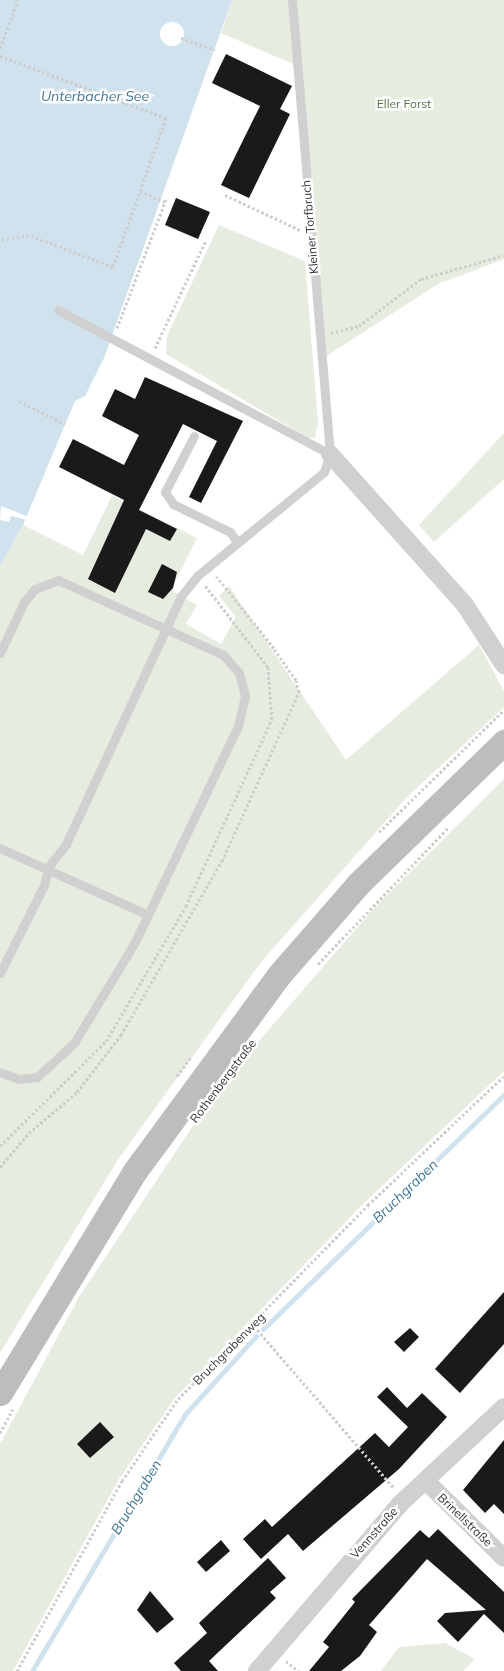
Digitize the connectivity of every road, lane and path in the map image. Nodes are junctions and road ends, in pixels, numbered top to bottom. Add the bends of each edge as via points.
1 (18, 0) edge
2 (292, 0) edge
3 (181, 38) dead end
4 (0, 48) edge
5 (215, 50) dead end
6 (0, 56) edge
7 (140, 191) junction
8 (225, 195) dead end
9 (167, 196) dead end
10 (165, 202) junction
11 (310, 231) junction
12 (0, 240) edge
13 (206, 240) dead end
14 (504, 254) edge
15 (58, 310) dead end
16 (318, 336) junction
17 (113, 340) junction
18 (150, 360) junction
19 (18, 401) dead end
20 (65, 424) dead end
21 (194, 436) dead end
22 (330, 454) junction
23 (237, 542) junction
24 (208, 566) junction
25 (164, 627) junction
26 (0, 653) edge
27 (504, 666) edge
28 (504, 742) edge
29 (452, 824) dead end
30 (0, 848) edge
31 (48, 866) junction
32 (146, 914) junction
33 (313, 970) dead end
34 (0, 973) edge
35 (0, 1072) edge
36 (504, 1076) edge
37 (0, 1167) edge
38 (254, 1326) junction
39 (10, 1396) edge
40 (504, 1407) edge
41 (0, 1433) edge
42 (427, 1482) junction
43 (400, 1504) junction
44 (504, 1558) edge
45 (17, 1671) edge
46 (257, 1671) edge

1 - 4 path
2 - 11 lane, Kleiner Torfbruch
3 - 5 path
6 - 7 path via 166,118
7 - 10 path
7 - 12 path via 113,267 29,235
8 - 11 path
9 - 10 path
10 - 17 path
11 - 16 lane, Kleiner Torfbruch
13 - 18 path
14 - 16 path via 421,280 359,326
15 - 17 lane
16 - 22 lane, Kleiner Torfbruch
17 - 18 lane
18 - 22 lane
19 - 20 path
21 - 23 lane via 166,492 173,504 230,532
22 - 23 lane via 324,472
22 - 27 street via 460,599
23 - 24 lane
24 - 25 lane via 197,576
24 - 37 path via 274,648 296,680 299,692 222,861 121,1035 77,1092 29,1133
25 - 26 lane via 58,580 35,589 24,602
25 - 31 lane via 66,844
25 - 32 lane via 231,661 244,684 245,696 238,726
28 - 39 main road, Rothenbergstraße via 358,884 273,982 135,1171
29 - 33 path
30 - 31 lane
31 - 32 lane
31 - 34 lane via 44,885
32 - 35 lane via 106,993 52,1068 27,1080
36 - 38 path, Bruchgrabenweg via 368,1205
38 - 43 path via 393,1482 393,1496
38 - 45 path, Bruchgrabenweg via 167,1416 122,1481
39 - 41 path
40 - 42 street, Vennstraße
42 - 43 street, Vennstraße
42 - 44 street, Brinellstraße
43 - 46 street, Vennstraße

